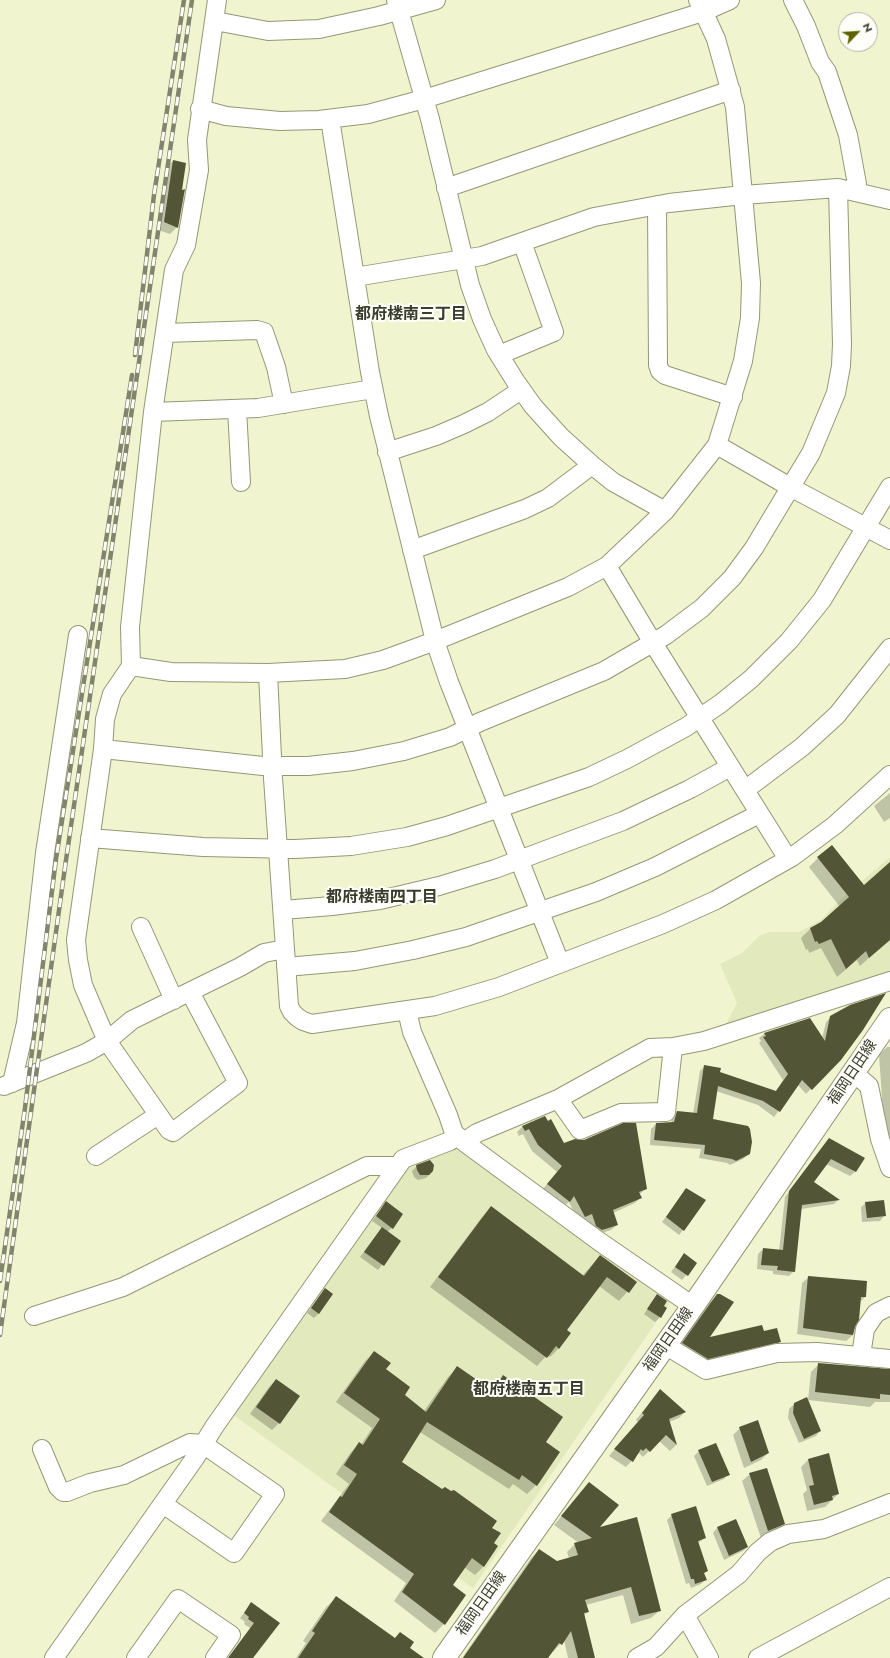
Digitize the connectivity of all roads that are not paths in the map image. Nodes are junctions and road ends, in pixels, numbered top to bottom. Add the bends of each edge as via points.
1 (217, 0) edge
2 (436, 0) edge
3 (730, 0) edge
4 (792, 0) edge
5 (398, 5) edge
6 (700, 6) edge
7 (215, 21) junction
8 (731, 90) junction
9 (424, 99) junction
10 (200, 109) junction
11 (330, 119) junction
12 (446, 188) junction
13 (838, 188) junction
14 (856, 192) junction
15 (743, 195) junction
16 (890, 200) edge
17 (656, 205) junction
18 (522, 242) junction
19 (464, 260) junction
20 (355, 278) junction
21 (165, 333) junction
22 (499, 355) junction
23 (373, 389) junction
24 (521, 390) junction
25 (733, 397) junction
26 (284, 404) junction
27 (237, 409) junction
28 (153, 412) junction
29 (717, 445) junction
30 (388, 452) junction
31 (592, 465) junction
32 (240, 482) dead end
33 (790, 487) junction
34 (890, 488) edge
35 (665, 511) junction
36 (866, 527) junction
37 (890, 540) edge
38 (412, 550) junction
39 (607, 566) junction
40 (78, 635) dead end
41 (435, 641) junction
42 (653, 643) junction
43 (890, 648) edge
44 (131, 666) junction
45 (268, 673) junction
46 (700, 718) junction
47 (467, 729) junction
48 (103, 749) junction
49 (273, 766) junction
50 (730, 767) junction
51 (890, 775) edge
52 (745, 790) junction
53 (499, 809) junction
54 (759, 814) junction
55 (90, 838) junction
56 (278, 848) junction
57 (788, 859) junction
58 (519, 860) junction
59 (283, 910) junction
60 (539, 911) junction
61 (142, 927) dead end
62 (285, 949) junction
63 (560, 964) junction
64 (286, 967) junction
65 (890, 981) edge
66 (190, 992) junction
67 (174, 1000) junction
68 (406, 1011) junction
69 (890, 1019) edge
70 (106, 1041) junction
71 (673, 1047) junction
72 (854, 1073) junction
73 (6, 1085) edge
74 (558, 1099) junction
75 (158, 1115) junction
76 (461, 1139) junction
77 (96, 1156) dead end
78 (398, 1166) junction
79 (890, 1168) edge
80 (693, 1306) junction
81 (890, 1306) edge
82 (34, 1316) dead end
83 (665, 1345) junction
84 (861, 1356) junction
85 (890, 1359) edge
86 (203, 1444) junction
87 (42, 1450) dead end
88 (890, 1503) edge
89 (163, 1504) junction
90 (890, 1587) edge
91 (685, 1615) junction
92 (54, 1658) edge
93 (136, 1658) edge
94 (215, 1658) edge
95 (444, 1658) edge
96 (637, 1658) edge
97 (709, 1658) edge
98 (758, 1658) edge

1 - 7 street
2 - 5 street
3 - 6 street
4 - 14 street via 827,72 848,135 857,184
5 - 7 street via 344,25 319,29 268,31
5 - 9 street
6 - 8 street via 716,39
6 - 9 street
7 - 10 street
8 - 12 street
8 - 15 street via 735,107
9 - 11 street via 368,114
9 - 12 street
10 - 11 street via 226,116 280,121
10 - 21 street via 197,140 199,170 186,245 174,270
11 - 20 street
12 - 19 street
13 - 14 street
13 - 15 street
13 - 33 street via 841,366 836,393 820,434
14 - 16 street
15 - 17 street
15 - 25 street via 751,283 750,318 743,361
17 - 18 street via 594,217
17 - 25 street via 660,371 665,375
18 - 19 street
18 - 22 street via 554,332
19 - 20 street
19 - 22 street via 482,319
20 - 23 street
21 - 26 street via 257,330 264,332 276,367
21 - 28 street
22 - 24 street
23 - 26 street
23 - 30 street
24 - 30 street via 464,424
24 - 31 street via 561,437
25 - 29 street
26 - 27 street
27 - 28 street
27 - 32 street
28 - 44 street via 130,627
29 - 33 street
29 - 35 street
30 - 38 street
31 - 35 street via 613,482
31 - 38 street via 548,498
33 - 36 street
33 - 42 street via 754,548 732,578 702,608
34 - 36 street
35 - 39 street
36 - 37 street
36 - 46 street via 822,600 789,641 751,679
38 - 41 street
39 - 41 street via 568,587
39 - 42 street
40 - 73 street via 45,853 26,1023
41 - 45 street via 382,660 345,669
41 - 47 street
42 - 46 street
42 - 47 street via 604,671
43 - 52 street via 837,715 802,747
44 - 45 street via 171,672
44 - 48 street via 112,694 105,719
45 - 49 street
46 - 50 street
46 - 53 street via 589,777
47 - 49 street via 411,749 353,761 308,766
47 - 53 street
48 - 49 street
48 - 55 street
49 - 56 street
50 - 52 street
50 - 58 street via 623,821
51 - 57 street via 835,825
52 - 54 street
53 - 56 street via 407,837 351,846
53 - 58 street
54 - 57 street
54 - 60 street via 655,867 596,892
55 - 56 street via 203,847
55 - 70 street via 76,940 83,985
56 - 59 street
57 - 63 street via 716,900 663,924
58 - 59 street via 439,886 380,900
58 - 60 street
59 - 62 street
60 - 63 street
60 - 64 street via 466,937 413,950 355,961
61 - 67 street
62 - 64 street
62 - 66 street via 264,953
63 - 68 street via 499,987 435,1006
64 - 68 street via 289,1006 303,1021 312,1024
65 - 71 street via 704,1041
66 - 67 street
66 - 75 street via 238,1083 173,1132
67 - 70 street via 132,1020
68 - 76 street via 412,1032 454,1133
69 - 72 main road, 福岡日田線
70 - 73 street via 86,1053
70 - 75 street
71 - 74 street via 650,1048
71 - 74 street via 666,1112 621,1113 580,1130
72 - 79 street via 868,1086 880,1139
72 - 80 main road, 福岡日田線
74 - 76 street
75 - 77 street
76 - 78 street via 403,1159
76 - 80 street via 600,1242
78 - 82 street via 367,1166 123,1286
78 - 86 street
80 - 83 main road, 福岡日田線
81 - 84 street via 876,1313 865,1329
83 - 84 street via 706,1370 777,1353 817,1352
83 - 95 main road, 福岡日田線
84 - 85 street
86 - 87 street via 190,1443 124,1475 90,1483 67,1492 58,1488
86 - 89 street
86 - 89 street via 275,1494 234,1553
88 - 91 street via 824,1529 788,1534 770,1542 739,1574
89 - 92 street
90 - 98 street
91 - 96 street via 656,1647
91 - 97 street
93 - 94 street via 178,1599 231,1635

